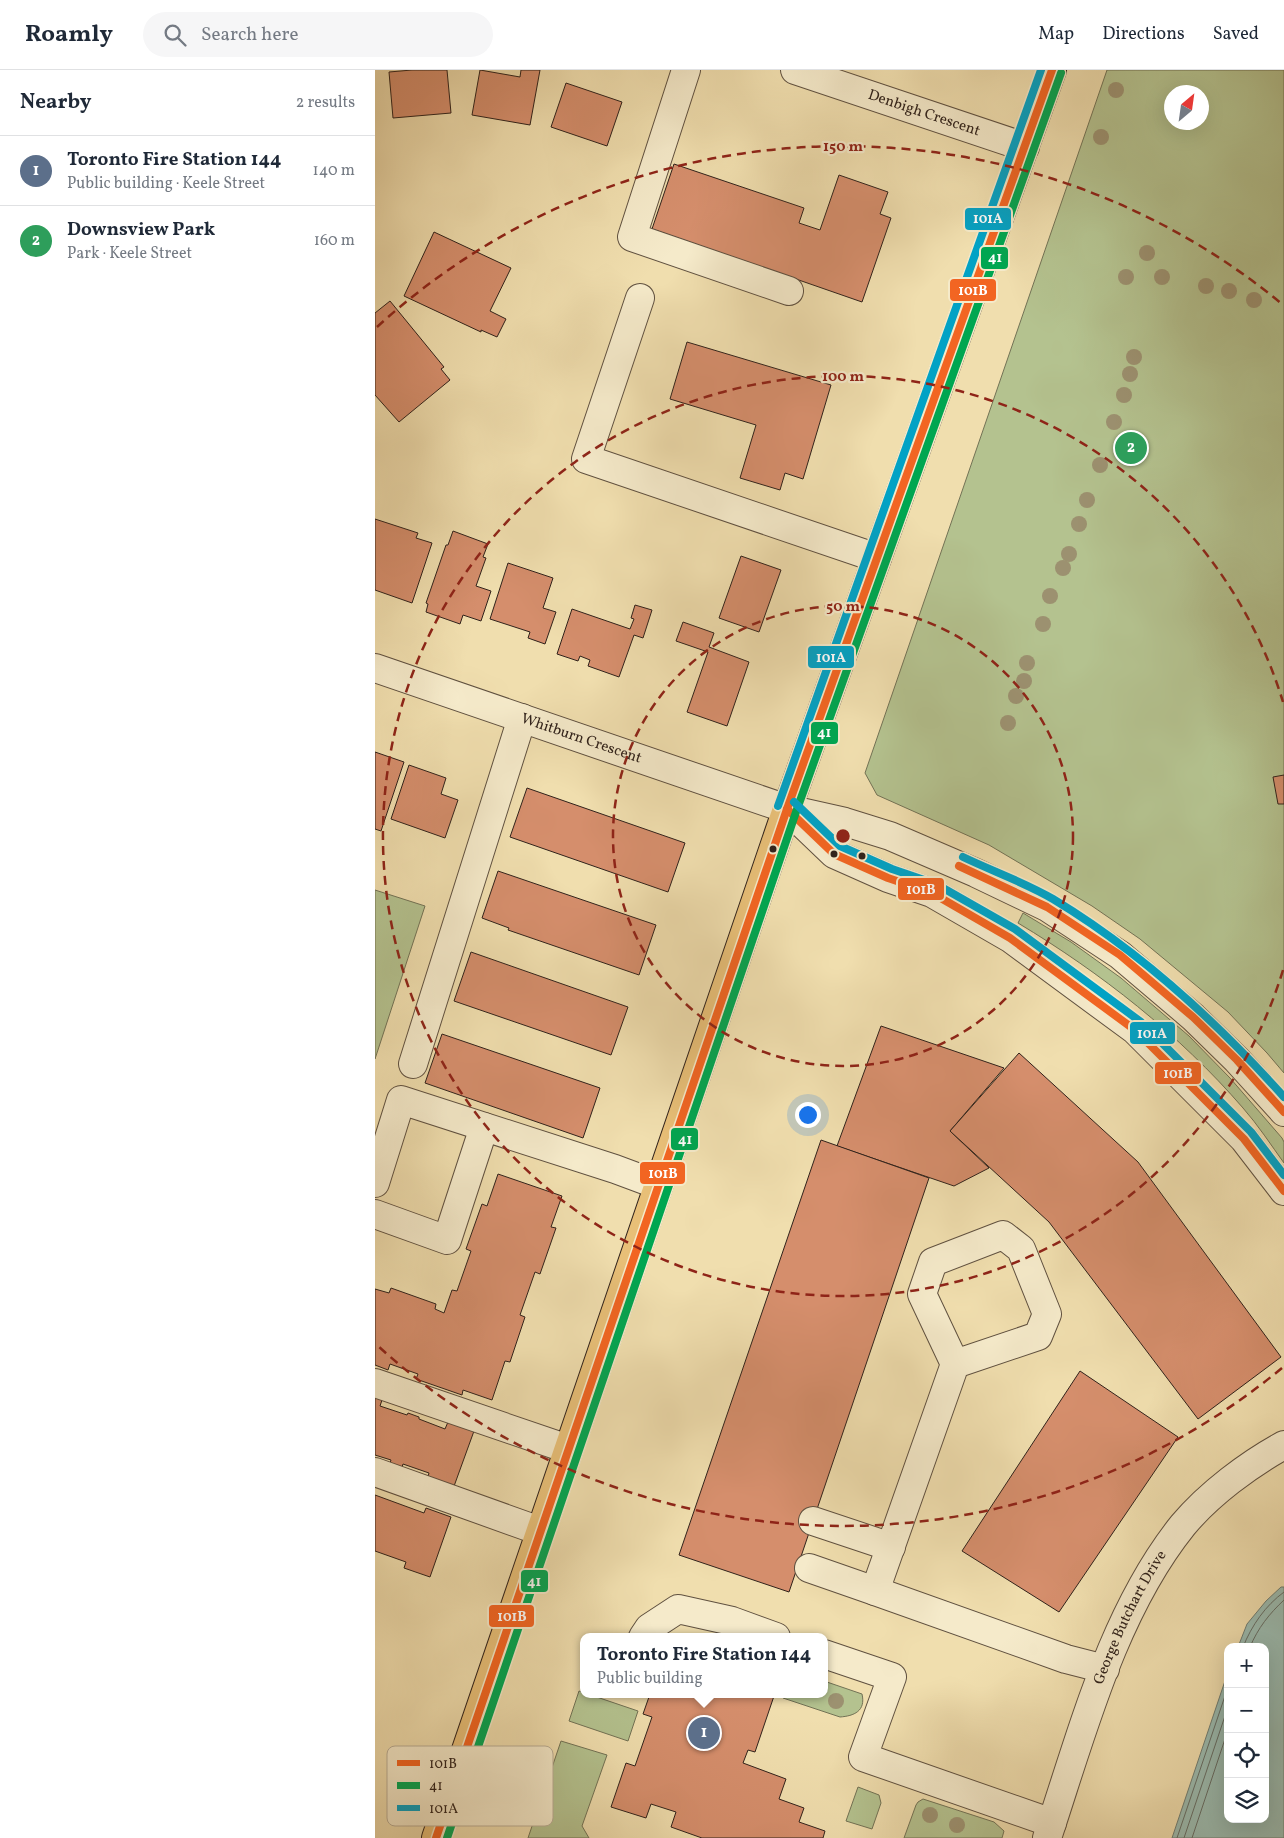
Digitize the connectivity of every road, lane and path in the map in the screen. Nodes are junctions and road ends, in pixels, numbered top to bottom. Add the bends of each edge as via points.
1 (686, 70) edge
2 (795, 70) edge
3 (1052, 70) edge
4 (1025, 147) junction
5 (789, 291) dead end
6 (640, 298) dead end
7 (877, 558) junction
8 (375, 668) edge
9 (522, 718) junction
10 (787, 809) junction
11 (413, 1064) dead end
12 (1284, 1112) edge
13 (484, 1127) junction
14 (375, 1183) edge
15 (658, 1185) junction
16 (1284, 1191) edge
17 (375, 1214) edge
18 (955, 1364) junction
19 (375, 1383) edge
20 (1284, 1445) edge
21 (568, 1449) junction
22 (375, 1472) edge
23 (813, 1522) dead end
24 (540, 1531) junction
25 (891, 1547) junction
26 (809, 1568) dead end
27 (875, 1592) junction
28 (646, 1633) edge
29 (765, 1633) edge
30 (828, 1655) edge
31 (1105, 1669) junction
32 (466, 1746) edge
33 (439, 1826) edge
34 (1050, 1830) edge
35 (435, 1838) edge

1 - 5 street via 633,237
2 - 4 street, Denbigh Crescent
3 - 4 main road
4 - 7 main road
6 - 7 street via 586,458
7 - 10 main road
8 - 9 street, Whitburn Crescent
9 - 10 street, Whitburn Crescent
9 - 11 street
10 - 12 street, Whitburn Crescent via 890,836 1047,907 1120,955 1193,1017
10 - 15 main road
10 - 16 street via 834,854 932,893 1010,938 1135,1030 1244,1139
13 - 14 street via 401,1100
13 - 15 street
13 - 17 street via 447,1240
15 - 21 main road
18 - 18 street via 1038,1336 1047,1314 1021,1249 1003,1236 933,1262 922,1294
18 - 25 street
19 - 21 street
20 - 31 street, George Butchart Drive via 1227,1482 1184,1525 1146,1580 1116,1639
21 - 24 main road
22 - 24 street
23 - 25 street
24 - 32 main road
25 - 27 street
26 - 27 street
27 - 31 street via 1066,1659
28 - 29 street via 677,1609 732,1621
30 - 34 street via 892,1677 863,1757
31 - 34 street, George Butchart Drive
33 - 35 main road

